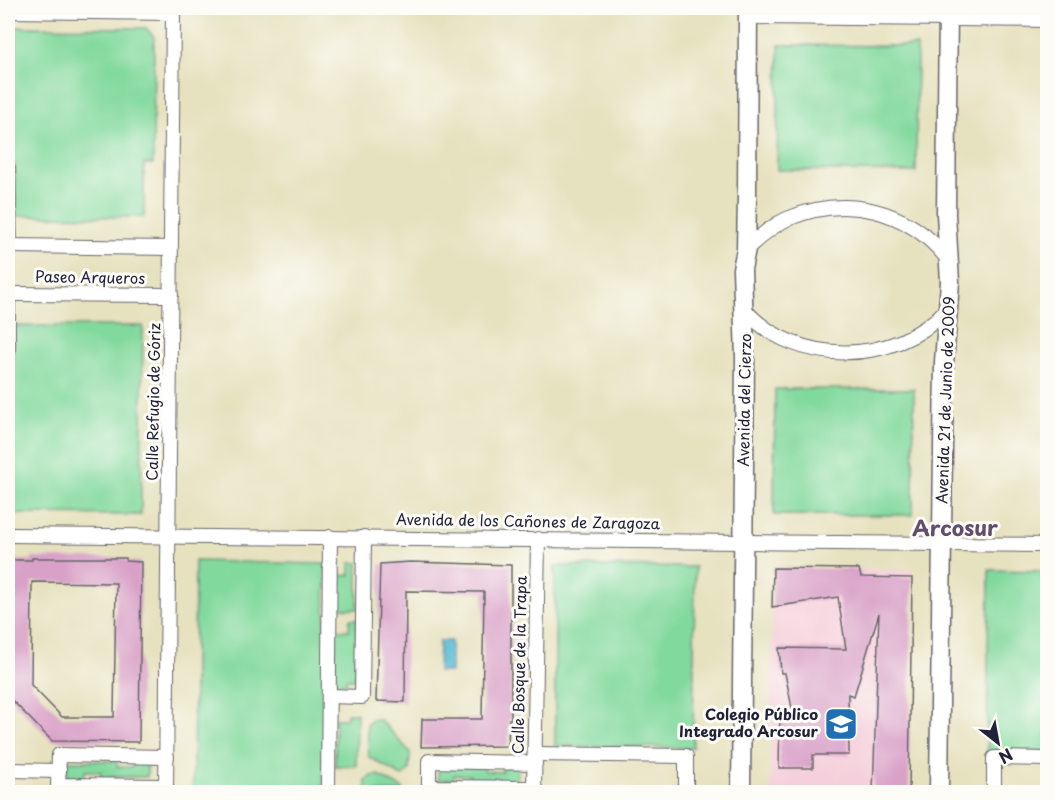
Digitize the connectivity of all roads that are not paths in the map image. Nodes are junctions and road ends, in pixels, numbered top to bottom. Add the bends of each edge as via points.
1 (8, 11) edge
2 (748, 12) edge
3 (948, 13) edge
4 (1047, 20) edge
5 (8, 168) edge
6 (9, 246) edge
7 (170, 248) junction
8 (746, 249) junction
9 (946, 258) junction
10 (8, 294) edge
11 (171, 295) junction
12 (745, 310) junction
13 (946, 310) junction
14 (8, 351) edge
15 (8, 535) edge
16 (169, 535) junction
17 (330, 537) junction
18 (364, 537) junction
19 (538, 539) junction
20 (743, 541) junction
21 (941, 543) junction
22 (1047, 545) edge
23 (329, 696) junction
24 (167, 757) junction
25 (535, 758) junction
26 (1047, 759) edge
27 (8, 770) edge
28 (59, 771) junction
29 (166, 789) edge
30 (534, 790) edge
31 (328, 792) edge
32 (686, 792) edge
33 (741, 792) edge
34 (939, 792) edge
35 (994, 792) edge

1 - 7 street, Calle Refugio de Góriz via 173,13
2 - 3 street
2 - 8 main road, Avenida del Cierzo
3 - 4 street
3 - 9 main road, Avenida 21 de Junio de 2009
5 - 6 street
6 - 7 street, Paseo Arqueros
7 - 11 street, Calle Refugio de Góriz
8 - 9 street via 786,219 842,207 864,208 904,220 927,235
8 - 12 main road, Avenida del Cierzo via 742,276
9 - 13 main road, Avenida 21 de Junio de 2009 via 950,282
10 - 11 street, Paseo Arqueros
10 - 14 street
11 - 16 street, Calle Refugio de Góriz
12 - 13 street via 770,332 796,344 830,352 882,348 906,340
12 - 20 main road, Avenida del Cierzo
13 - 21 main road, Avenida 21 de Junio de 2009
15 - 16 street, Avenida de los Cañones de Zaragoza
16 - 17 street, Avenida de los Cañones de Zaragoza
16 - 24 street, Calle Refugio de Góriz
17 - 18 street, Avenida de los Cañones de Zaragoza
17 - 23 street
18 - 19 street, Avenida de los Cañones de Zaragoza
18 - 23 street via 362,697
19 - 20 street, Avenida de los Cañones de Zaragoza
19 - 25 street, Calle Bosque de la Trapa
20 - 21 street, Avenida de los Cañones de Zaragoza
20 - 33 main road, Avenida del Cierzo
21 - 22 street, Avenida de los Cañones de Zaragoza
21 - 34 main road, Avenida 21 de Junio de 2009
23 - 31 street
24 - 28 street via 59,755
24 - 29 street, Calle Refugio de Góriz
25 - 30 street, Calle Bosque de la Trapa
25 - 30 street via 429,761 429,787
25 - 32 street via 686,756
26 - 35 street via 994,758
27 - 28 street
28 - 29 street via 58,785

